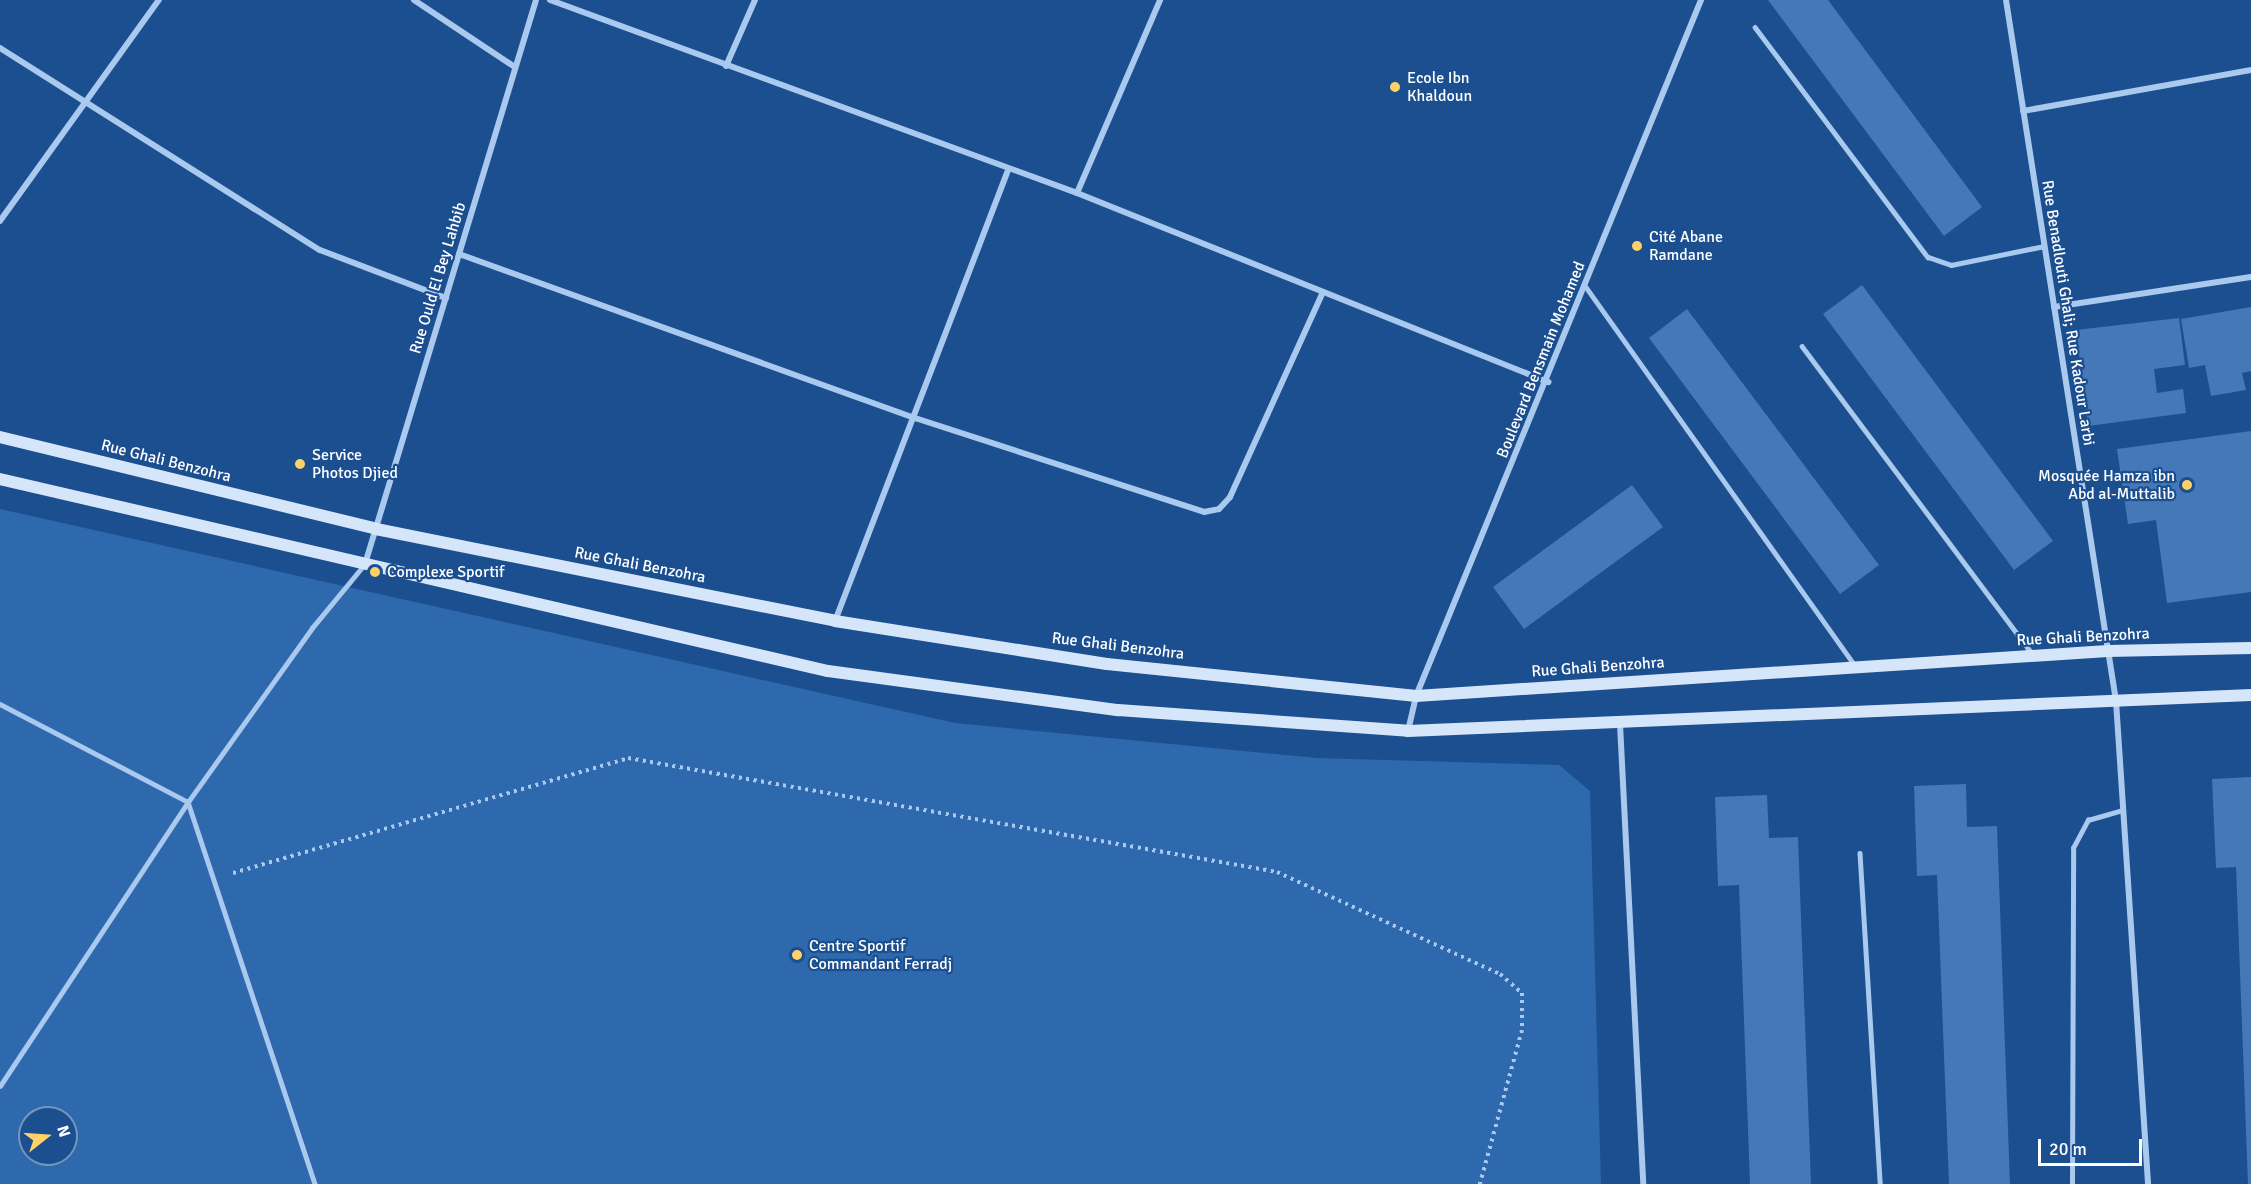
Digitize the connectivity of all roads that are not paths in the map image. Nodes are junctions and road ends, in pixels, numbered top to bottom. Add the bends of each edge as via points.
1 (159, 0) edge
2 (414, 0) edge
3 (536, 0) edge
4 (550, 0) edge
5 (755, 0) edge
6 (1160, 0) edge
7 (1701, 0) edge
8 (2006, 0) edge
9 (1755, 27) dead end
10 (0, 48) edge
11 (726, 66) junction
12 (515, 67) junction
13 (2251, 70) edge
14 (86, 100) junction
15 (2023, 111) junction
16 (1007, 171) junction
17 (1077, 193) junction
18 (0, 221) edge
19 (2044, 246) junction
20 (459, 254) junction
21 (2251, 277) edge
22 (1586, 287) junction
23 (1323, 292) junction
24 (446, 298) junction
25 (2054, 307) junction
26 (1802, 346) dead end
27 (1548, 382) junction
28 (915, 418) junction
29 (0, 437) edge
30 (0, 479) edge
31 (376, 529) junction
32 (365, 564) junction
33 (835, 621) junction
34 (2251, 648) edge
35 (2108, 651) junction
36 (2034, 656) junction
37 (1856, 667) junction
38 (2251, 695) edge
39 (1416, 696) junction
40 (2116, 701) junction
41 (0, 704) edge
42 (1620, 724) junction
43 (1408, 731) junction
44 (188, 802) junction
45 (2123, 810) junction
46 (1860, 853) dead end
47 (0, 1086) edge
48 (315, 1184) edge
49 (1643, 1184) edge
50 (1880, 1184) edge
51 (2072, 1184) edge
52 (2148, 1184) edge

1 - 14 street
2 - 12 street
3 - 12 street, Rue Ould El Bey Lahbib
4 - 11 street
5 - 11 street
6 - 17 street
7 - 22 street, Boulevard Bensmain Mohamed
8 - 15 street, Rue Benadlouti Ghali; Rue Kadour Larbi
9 - 19 lane via 1928,257 1951,265
10 - 14 street
11 - 16 street
12 - 20 street, Rue Ould El Bey Lahbib
13 - 15 street
14 - 18 street
14 - 24 street via 320,250
15 - 19 street, Rue Benadlouti Ghali; Rue Kadour Larbi
16 - 17 street
16 - 28 street
17 - 23 street
19 - 25 street, Rue Benadlouti Ghali; Rue Kadour Larbi
20 - 24 street, Rue Ould El Bey Lahbib
20 - 28 street
21 - 25 street
22 - 27 street, Boulevard Bensmain Mohamed
22 - 37 lane
23 - 27 street
23 - 28 street via 1230,497 1219,509 1204,512
24 - 31 street, Rue Ould El Bey Lahbib
25 - 35 street, Rue Benadlouti Ghali; Rue Kadour Larbi
26 - 36 lane
27 - 39 street, Boulevard Bensmain Mohamed
28 - 33 street
29 - 31 main road, Rue Ghali Benzohra
30 - 32 main road
31 - 32 street, Rue Ould El Bey Lahbib
31 - 33 main road, Rue Ghali Benzohra
32 - 43 main road via 828,671 1118,710
32 - 44 lane via 312,628
33 - 39 main road, Rue Ghali Benzohra via 1107,664
34 - 35 main road, Rue Ghali Benzohra
35 - 36 main road, Rue Ghali Benzohra
35 - 40 street, Rue Benadlouti Ghali; Rue Kadour Larbi
36 - 37 main road, Rue Ghali Benzohra
37 - 39 main road, Rue Ghali Benzohra
38 - 40 main road
39 - 43 street, Boulevard Bensmain Mohamed
40 - 42 main road
40 - 45 street, Rue Benadlouti Ghali; Rue Kadour Larbi
41 - 44 lane
42 - 43 main road
42 - 49 street
44 - 47 lane
44 - 48 lane via 217,878
45 - 51 lane via 2088,820 2073,848
45 - 52 street, Rue Benadlouti Ghali; Rue Kadour Larbi
46 - 50 lane

